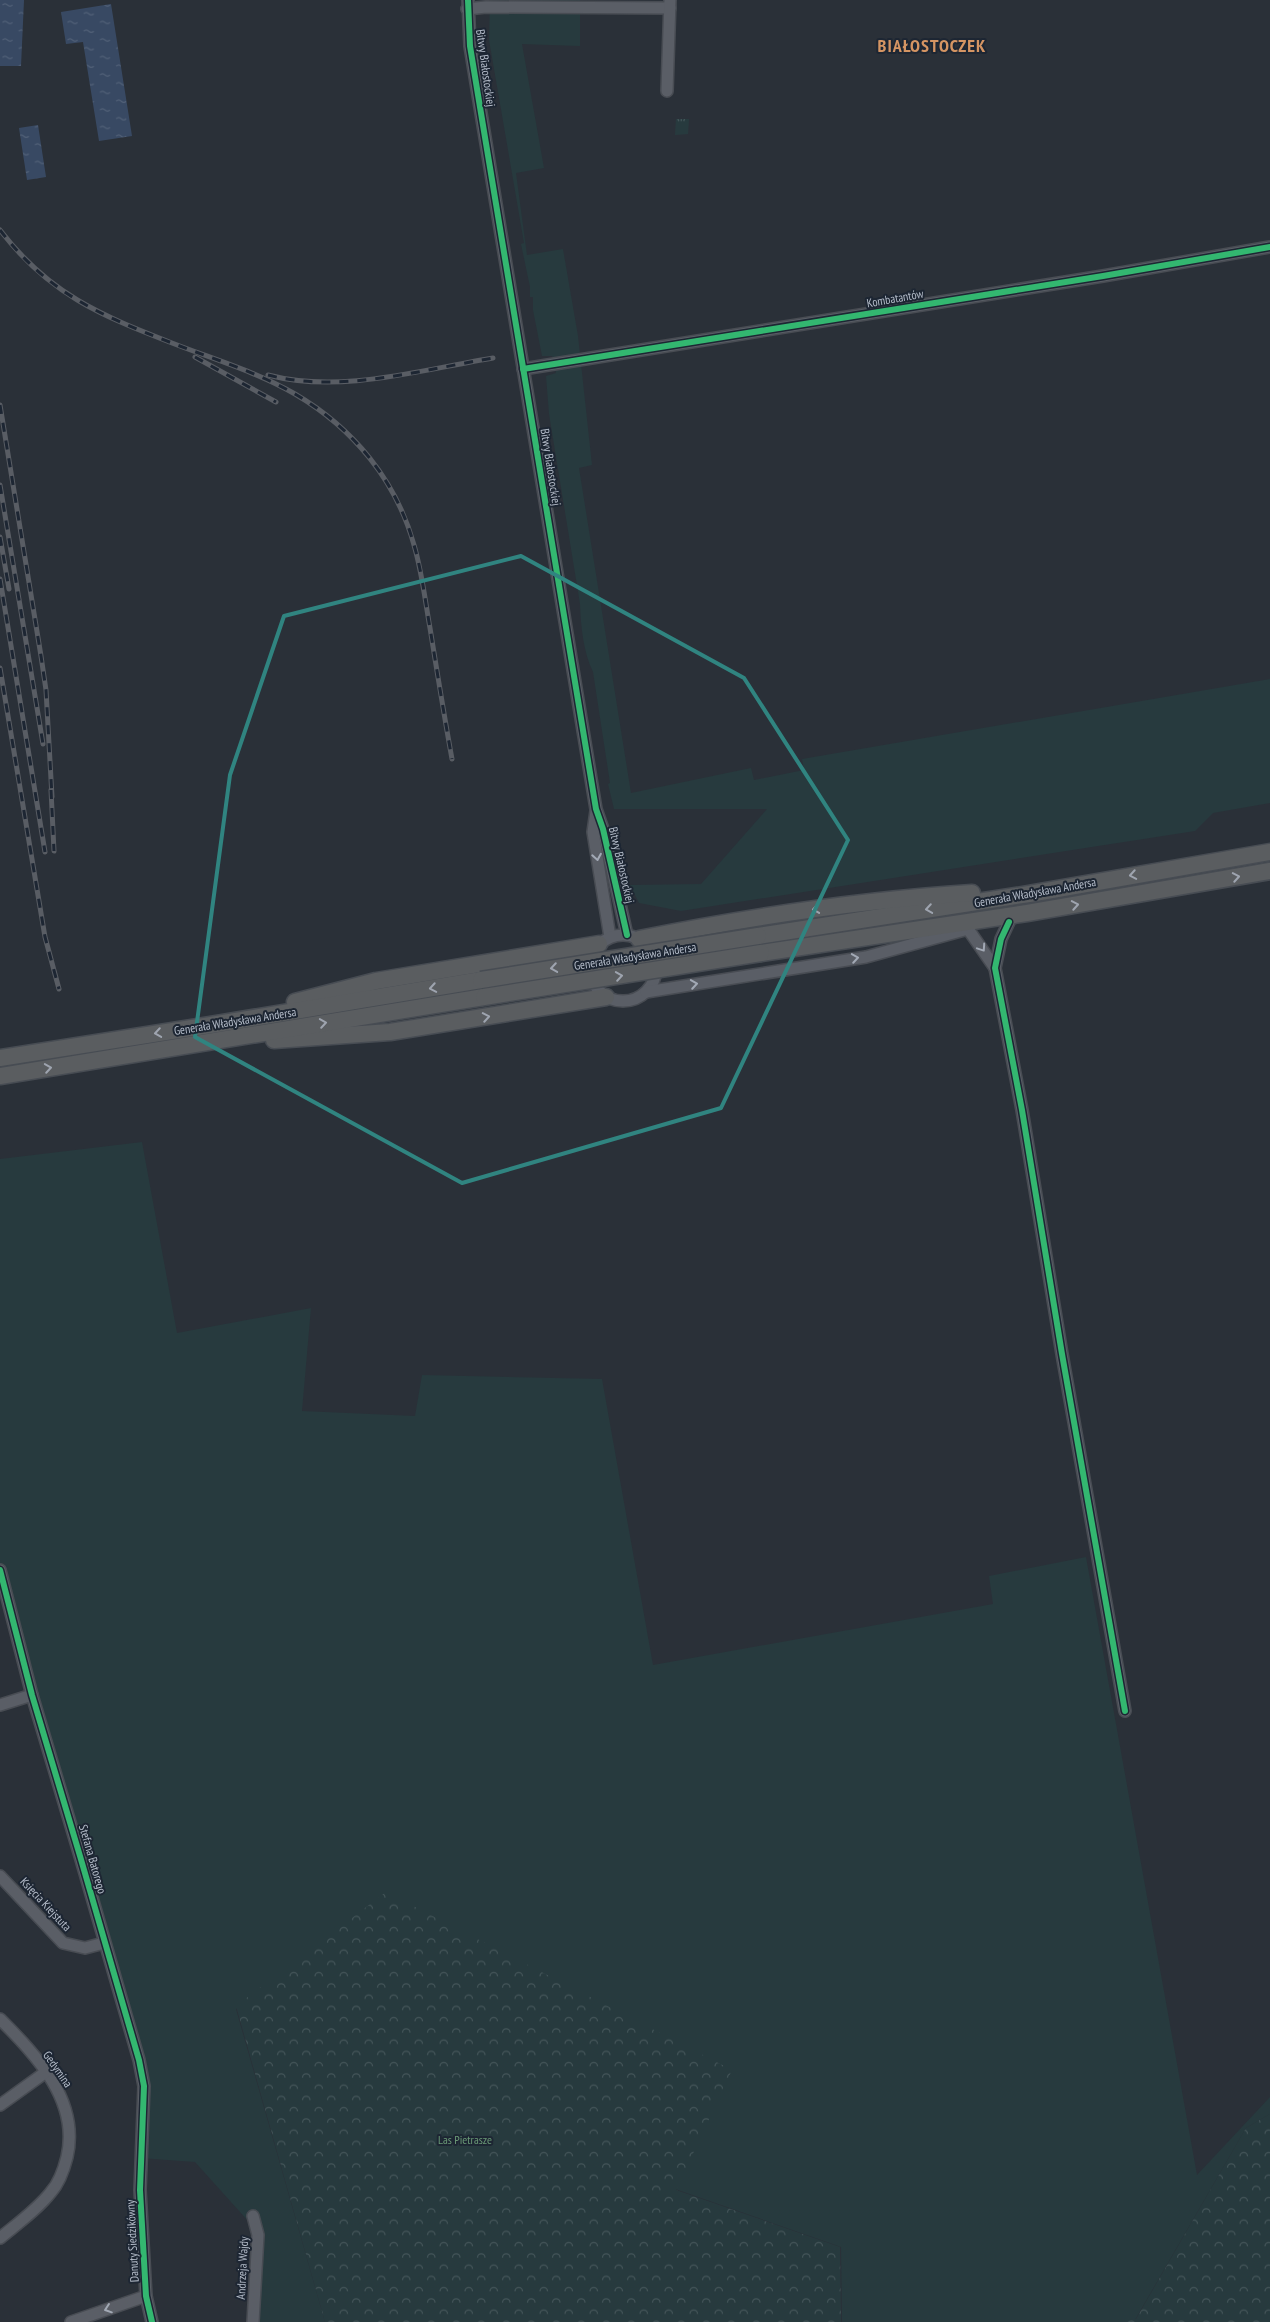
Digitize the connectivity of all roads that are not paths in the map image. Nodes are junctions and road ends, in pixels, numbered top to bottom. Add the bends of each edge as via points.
1 (670, 4) edge
2 (468, 5) edge
3 (667, 91) dead end
4 (1270, 246) edge
5 (523, 369) junction
6 (596, 809) junction
7 (1270, 852) edge
8 (1270, 871) edge
9 (1029, 894) junction
10 (1028, 913) junction
11 (1009, 922) junction
12 (968, 929) junction
13 (633, 937) junction
14 (605, 941) junction
15 (995, 968) junction
16 (646, 992) junction
17 (606, 997) junction
18 (223, 1031) junction
19 (0, 1058) edge
20 (0, 1076) edge
21 (0, 1570) edge
22 (32, 1695) junction
23 (0, 1704) edge
24 (1125, 1711) dead end
25 (0, 1876) edge
26 (104, 1943) junction
27 (0, 2019) edge
28 (46, 2072) junction
29 (0, 2105) edge
30 (140, 2157) joint
31 (253, 2216) dead end
32 (0, 2238) edge
33 (146, 2296) junction
34 (71, 2322) edge
35 (152, 2322) edge
36 (253, 2322) edge

1 - 2 street
1 - 3 street
2 - 5 street, Bitwy Białostockiej via 479,101
4 - 5 street, Kombatantów
5 - 6 street, Bitwy Białostockiej
6 - 13 street, Bitwy Białostockiej
6 -> 14 street, Bitwy Białostockiej via 593,832
7 -> 9 highway, Generała Władysława Andersa
10 -> 8 highway, Generała Władysława Andersa
9 -> 13 highway via 999,892 882,900
9 -> 18 highway, Generała Władysława Andersa, bridge via 481,980
10 - 11 highway
18 -> 10 highway, Generała Władysława Andersa, bridge via 484,997
11 - 12 highway
11 - 15 street via 1001,939
12 -> 15 street
16 -> 12 street via 866,956
13 - 14 street
13 - 16 street via 650,949 656,964 654,979
14 - 17 street via 590,959 590,976 599,992
14 - 18 highway via 376,981 251,1013
15 - 24 street
16 - 17 street via 626,1001
18 -> 17 highway via 256,1042 369,1035
18 -> 19 highway, Generała Władysława Andersa
20 -> 18 highway, Generała Władysława Andersa
21 - 22 street, Stefana Batorego
22 - 23 street
22 - 26 street, Stefana Batorego
25 - 26 street, Księcia Kiejstuta via 63,1943 84,1948
26 - 30 street, Stefana Batorego via 144,2086
27 - 28 street, Gedymina
28 - 29 street
28 - 32 street, Gedymina via 67,2111 71,2136 65,2166 51,2192
30 - 33 street, Danuty Siedzikówny
31 - 36 street, Andrzeja Wajdy via 258,2234
33 -> 34 street, Danuty Siedzikówny
33 - 35 street, Danuty Siedzikówny

